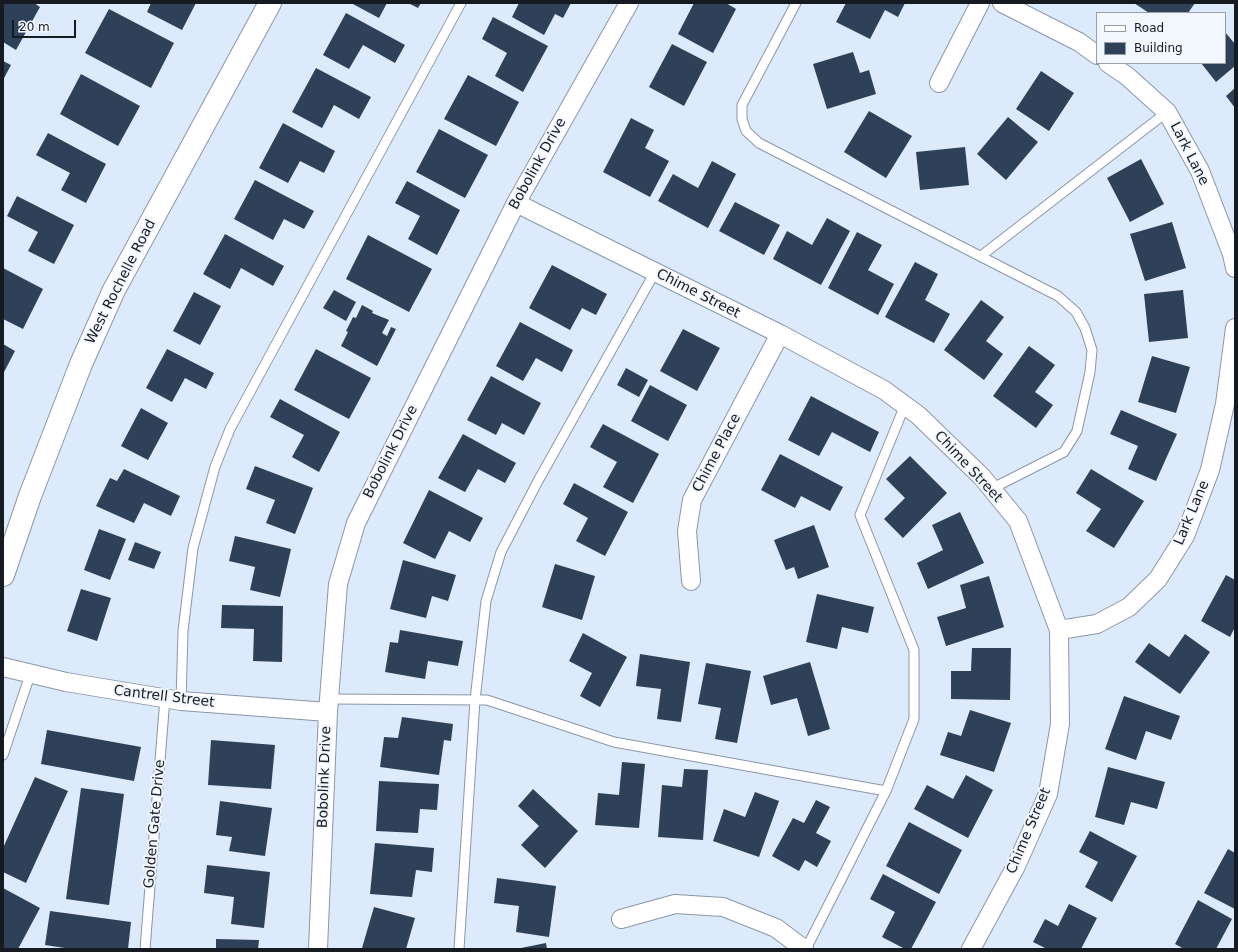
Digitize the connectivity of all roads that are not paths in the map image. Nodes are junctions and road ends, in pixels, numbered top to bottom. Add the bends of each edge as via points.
1 (270, 3) edge
2 (461, 3) edge
3 (629, 3) edge
4 (796, 3) edge
5 (980, 3) edge
6 (1002, 3) edge
7 (1096, 54) edge
8 (1109, 64) edge
9 (938, 84) dead end
10 (1167, 112) junction
11 (516, 203) junction
12 (981, 256) junction
13 (1235, 268) edge
14 (655, 272) junction
15 (1235, 328) edge
16 (780, 334) junction
17 (905, 405) junction
18 (991, 489) junction
19 (3, 575) edge
20 (691, 581) dead end
21 (1059, 630) junction
22 (3, 667) edge
23 (30, 675) junction
24 (173, 700) junction
25 (475, 700) junction
26 (328, 706) junction
27 (3, 755) edge
28 (886, 791) junction
29 (621, 919) dead end
30 (145, 949) edge
31 (318, 949) edge
32 (459, 949) edge
33 (805, 949) edge
34 (971, 949) edge

1 - 19 street, West Rochelle Road via 114,290 81,364 30,496
2 - 24 lane, Golden Gate Drive via 230,430 215,467 193,548
3 - 11 street, Bobolink Drive
4 - 12 lane via 742,104 742,118 746,131 759,144
5 - 9 street
6 - 7 street via 1079,42
8 - 10 street, Lark Lane via 1127,76
10 - 12 lane
10 - 13 street, Lark Lane via 1200,171
11 - 14 street, Chime Street
11 - 26 street, Bobolink Drive via 356,523 338,584
12 - 18 lane via 1058,296 1076,312 1085,328 1092,350 1090,372 1077,431 1064,452
14 - 16 street, Chime Street
14 - 25 lane via 538,481 502,552 486,601
15 - 21 street, Lark Lane via 1225,404 1210,470 1185,536 1158,579 1129,607 1097,624
16 - 17 street, Chime Street via 884,390
16 - 20 street, Chime Place via 692,500 687,531
17 - 18 street, Chime Street via 918,414
17 - 28 lane via 860,515 914,650 914,719
18 - 21 street, Chime Street via 1018,521
21 - 34 street, Chime Street via 1060,724 1048,794 1016,866
22 - 23 street, Cantrell Street
23 - 24 street, Cantrell Street
23 - 27 lane
24 - 26 street, Cantrell Street
24 - 30 lane, Golden Gate Drive
25 - 26 lane
25 - 28 lane via 486,700 614,742
25 - 32 lane
26 - 31 street, Bobolink Drive
28 - 33 lane
29 - 33 street via 675,904 723,907 776,928

